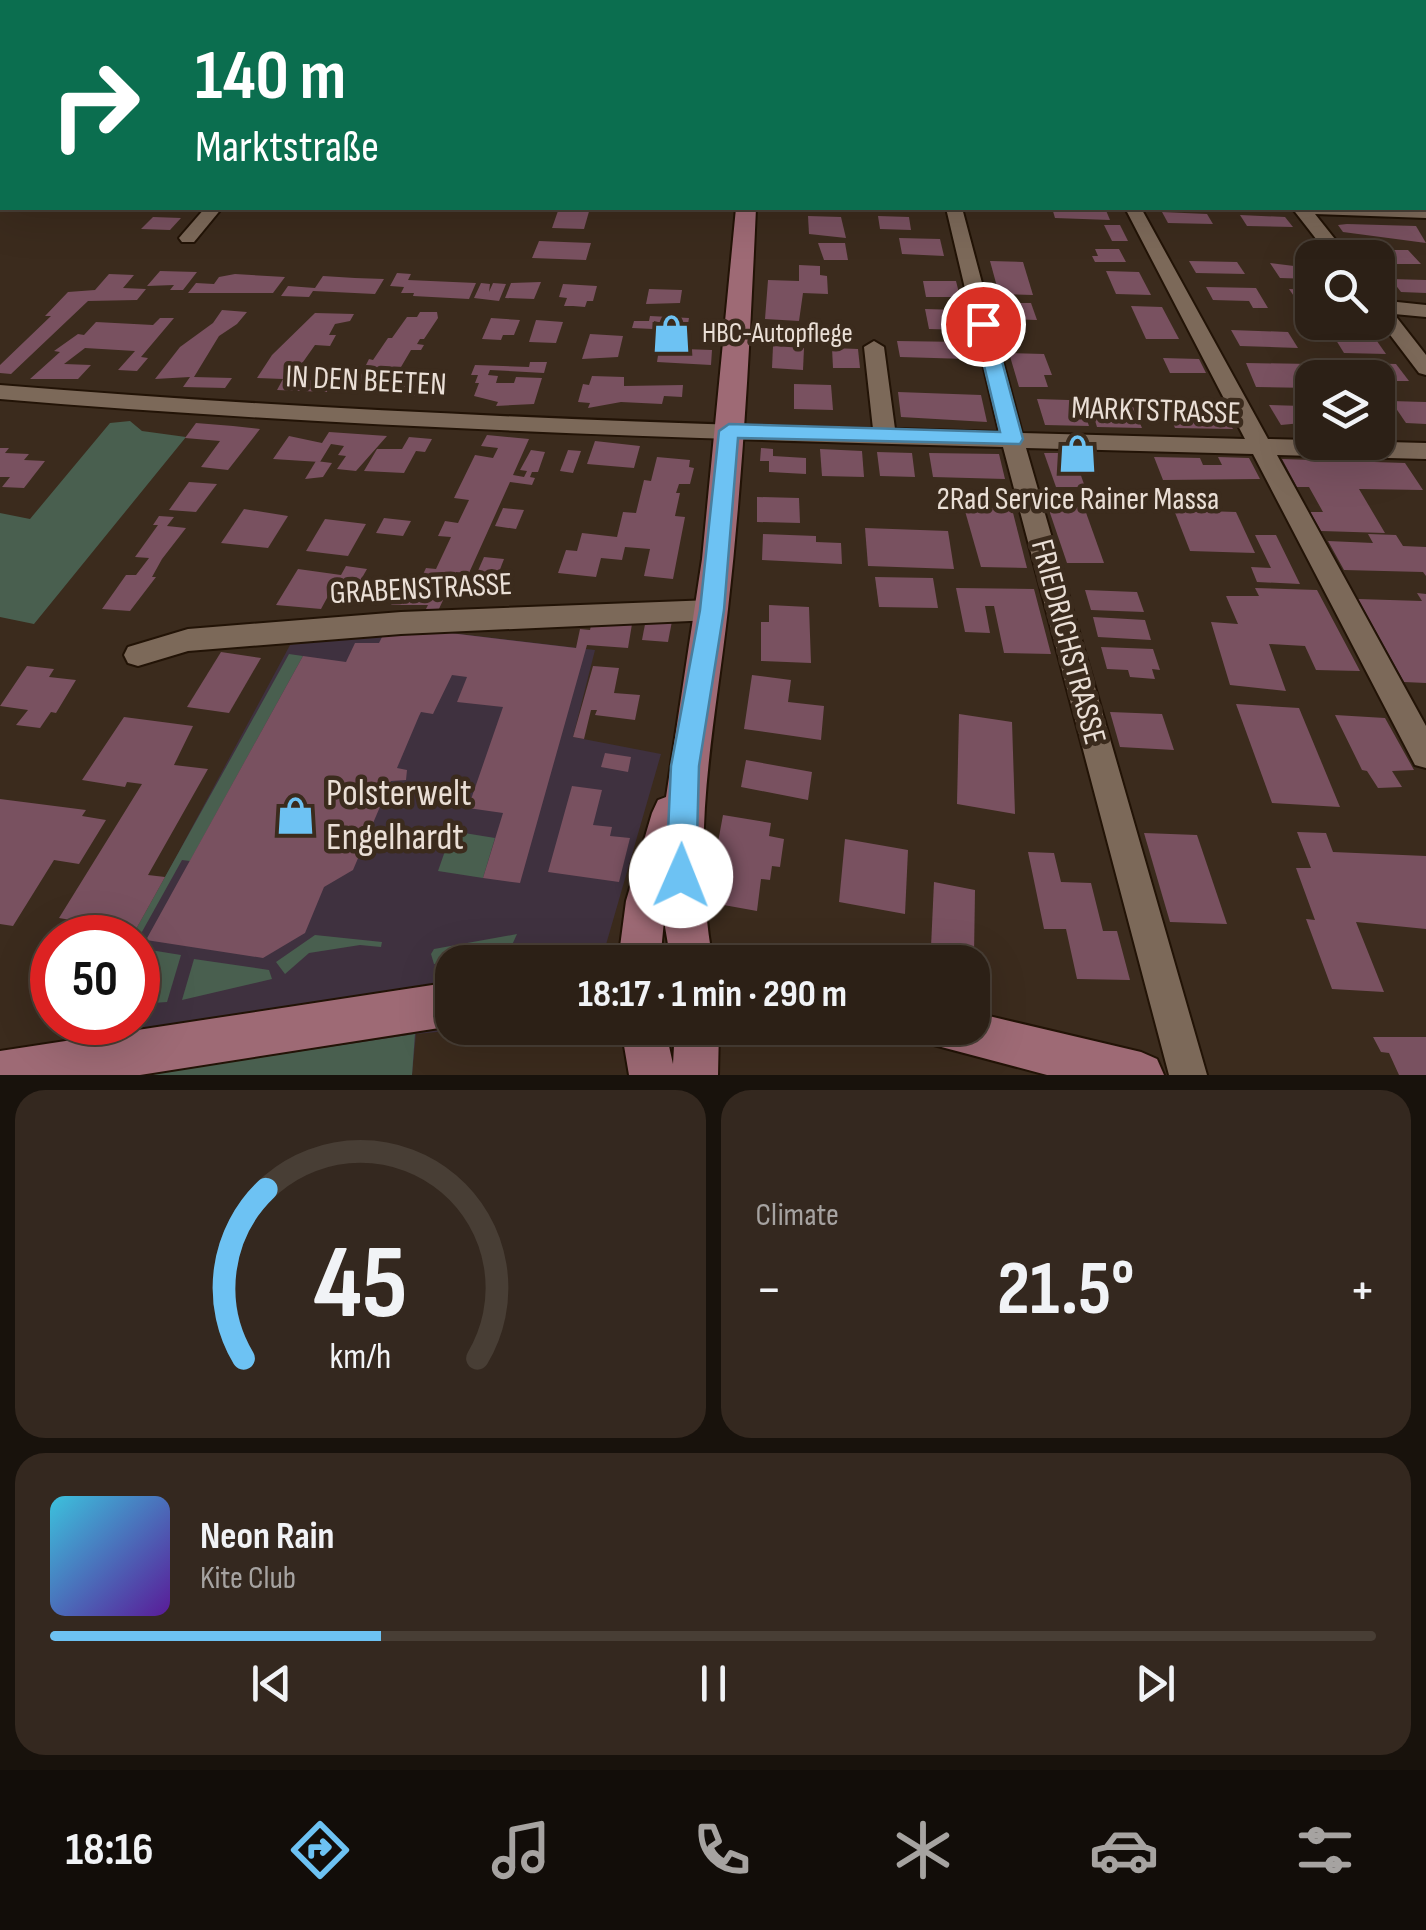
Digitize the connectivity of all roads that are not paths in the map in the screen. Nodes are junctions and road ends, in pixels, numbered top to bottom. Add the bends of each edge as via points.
1 (212, 210) edge
2 (746, 210) edge
3 (955, 210) edge
4 (1134, 210) edge
5 (1303, 210) edge
6 (1351, 210) edge
7 (1426, 213) edge
8 (188, 238) dead end
9 (1327, 240) edge
10 (1395, 307) edge
11 (1426, 310) edge
12 (1395, 328) edge
13 (874, 347) dead end
14 (1426, 369) edge
15 (0, 392) edge
16 (729, 431) junction
17 (884, 435) junction
18 (1012, 439) junction
19 (1258, 446) junction
20 (1426, 451) edge
21 (712, 610) junction
22 (138, 654) dead end
23 (1426, 755) edge
24 (685, 766) junction
25 (641, 945) edge
26 (690, 945) edge
27 (435, 1007) edge
28 (990, 1039) edge
29 (646, 1045) edge
30 (696, 1045) edge
31 (0, 1074) edge
32 (652, 1075) edge
33 (695, 1075) edge
34 (1141, 1075) edge
35 (1188, 1075) edge

1 - 8 street
2 - 16 main road
3 - 18 street, FRIEDRICHSTRASSE
4 - 19 street
5 - 9 street
6 - 7 street
10 - 11 street
12 - 14 street
13 - 17 street
15 - 16 street, IN DEN BEETEN
16 - 17 street, MARKTSTRASSE
16 - 21 main road
17 - 18 street, MARKTSTRASSE
18 - 19 street, MARKTSTRASSE
18 - 35 street, FRIEDRICHSTRASSE
19 - 20 street, MARKTSTRASSE
19 - 23 street
21 - 22 street, GRABENSTRASSE via 401,623 188,640
21 - 24 main road
24 - 25 main road via 646,902
24 - 26 main road via 682,886
27 - 31 main road
28 - 34 main road
29 - 32 main road
30 - 33 main road

